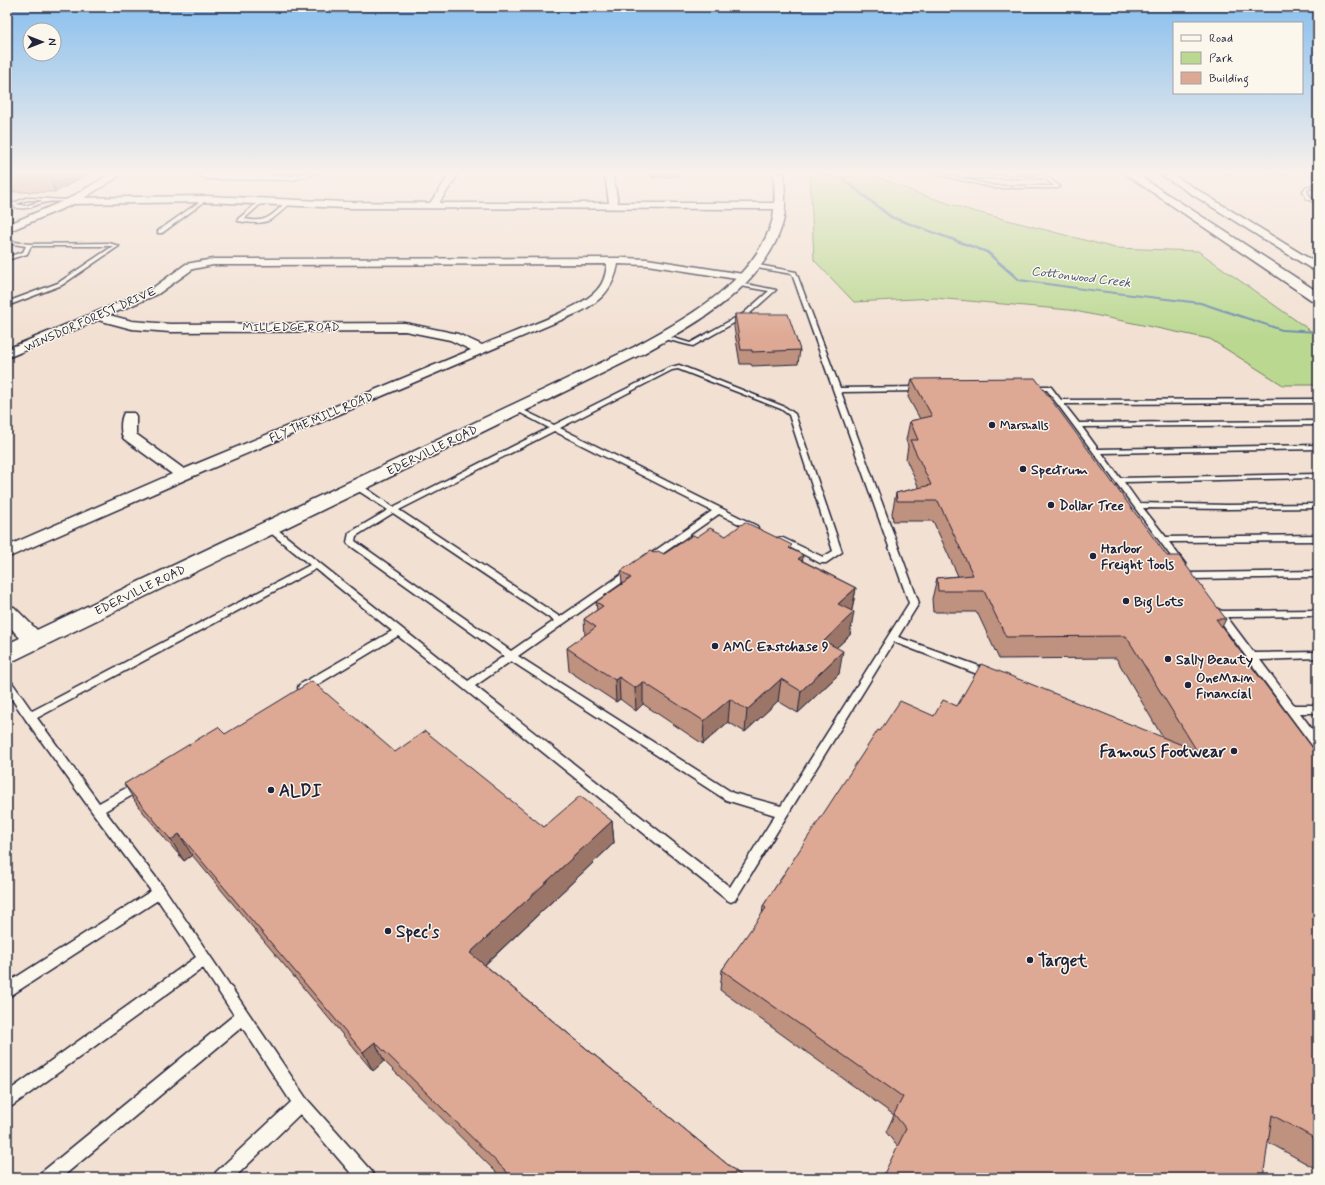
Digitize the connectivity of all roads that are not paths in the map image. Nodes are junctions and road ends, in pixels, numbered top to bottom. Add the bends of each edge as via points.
1 (165, 228) edge
2 (774, 228) edge
3 (1213, 228) edge
4 (1252, 228) edge
5 (160, 232) dead end
6 (7, 242) edge
7 (29, 245) junction
8 (7, 259) edge
9 (613, 261) junction
10 (1318, 269) edge
11 (744, 276) junction
12 (1318, 298) edge
13 (7, 304) edge
14 (97, 316) junction
15 (663, 337) junction
16 (482, 350) junction
17 (7, 354) edge
18 (931, 389) edge
19 (1018, 389) edge
20 (837, 390) junction
21 (1318, 401) edge
22 (1059, 402) junction
23 (517, 409) junction
24 (129, 416) dead end
25 (1318, 423) edge
26 (1077, 425) junction
27 (555, 428) junction
28 (1318, 447) edge
29 (1096, 451) junction
30 (183, 475) junction
31 (1318, 476) edge
32 (1118, 480) junction
33 (356, 486) junction
34 (1137, 505) junction
35 (1318, 506) edge
36 (393, 510) junction
37 (718, 511) junction
38 (270, 528) junction
39 (760, 531) edge
40 (774, 537) edge
41 (1318, 538) edge
42 (1163, 540) junction
43 (7, 553) edge
44 (316, 565) junction
45 (1318, 574) edge
46 (1190, 576) junction
47 (1200, 588) edge
48 (7, 612) edge
49 (1318, 613) edge
50 (560, 621) junction
51 (399, 631) junction
52 (892, 638) junction
53 (36, 640) junction
54 (7, 654) edge
55 (511, 656) junction
56 (1318, 656) edge
57 (1251, 657) junction
58 (996, 677) edge
59 (7, 684) edge
60 (468, 686) junction
61 (291, 695) edge
62 (1290, 709) junction
63 (1318, 709) edge
64 (30, 717) junction
65 (1318, 745) edge
66 (145, 782) edge
67 (97, 810) junction
68 (783, 812) junction
69 (160, 892) junction
70 (205, 958) junction
71 (7, 991) edge
72 (244, 1016) junction
73 (7, 1102) edge
74 (301, 1103) junction
75 (48, 1178) edge
76 (222, 1178) edge
77 (366, 1178) edge

1 - 5 lane
2 - 11 main road, EDERVILLE ROAD via 767,247
3 - 12 main road
4 - 10 main road
6 - 7 lane
7 - 8 lane via 25,253
7 - 13 lane via 117,246 60,284
9 - 11 street via 647,262
9 - 14 street, WINSDOR FOREST DRIVE via 213,262 190,266 154,292
9 - 16 street, FLY THE MILL ROAD via 611,278 595,299 563,316
11 - 15 main road, EDERVILLE ROAD via 694,317
11 - 15 lane via 773,290 746,314 691,345
11 - 20 lane via 794,274
14 - 16 street, MILLEDGE ROAD via 132,325 170,328 405,327 454,337
14 - 17 street, WINSDOR FOREST DRIVE
15 - 23 main road, EDERVILLE ROAD
16 - 30 street, FLY THE MILL ROAD
18 - 20 lane
19 - 22 lane via 1049,388
20 - 52 lane via 914,603
21 - 22 lane
22 - 26 lane
23 - 27 lane
23 - 33 main road, EDERVILLE ROAD
24 - 30 street via 129,436
25 - 26 lane
26 - 29 lane
27 - 36 lane
27 - 37 lane
27 - 40 lane via 670,369 679,367 783,408 792,414 838,552 823,560
28 - 29 lane
29 - 32 lane
30 - 43 street, FLY THE MILL ROAD
31 - 32 lane
32 - 34 lane
33 - 36 lane
33 - 38 main road, EDERVILLE ROAD
34 - 35 lane
34 - 42 lane
36 - 50 lane
36 - 55 lane via 352,536 351,542
37 - 39 lane
37 - 50 lane
38 - 44 lane
38 - 53 main road, EDERVILLE ROAD
41 - 42 lane
42 - 46 lane
44 - 51 lane
44 - 64 lane
45 - 46 lane
46 - 47 lane
48 - 53 street
49 - 57 lane via 1217,611
50 - 55 lane
51 - 60 lane
51 - 61 lane
52 - 58 lane
52 - 68 lane
53 - 54 main road, EDERVILLE ROAD
55 - 60 lane
55 - 68 lane via 730,797
56 - 57 lane
57 - 62 lane
59 - 64 lane
60 - 68 lane via 731,896
62 - 63 lane
62 - 65 lane
64 - 67 lane
66 - 67 lane
67 - 69 lane
69 - 70 lane
69 - 71 lane
70 - 72 lane
70 - 73 lane
72 - 74 lane
72 - 75 lane
74 - 76 lane
74 - 77 lane

